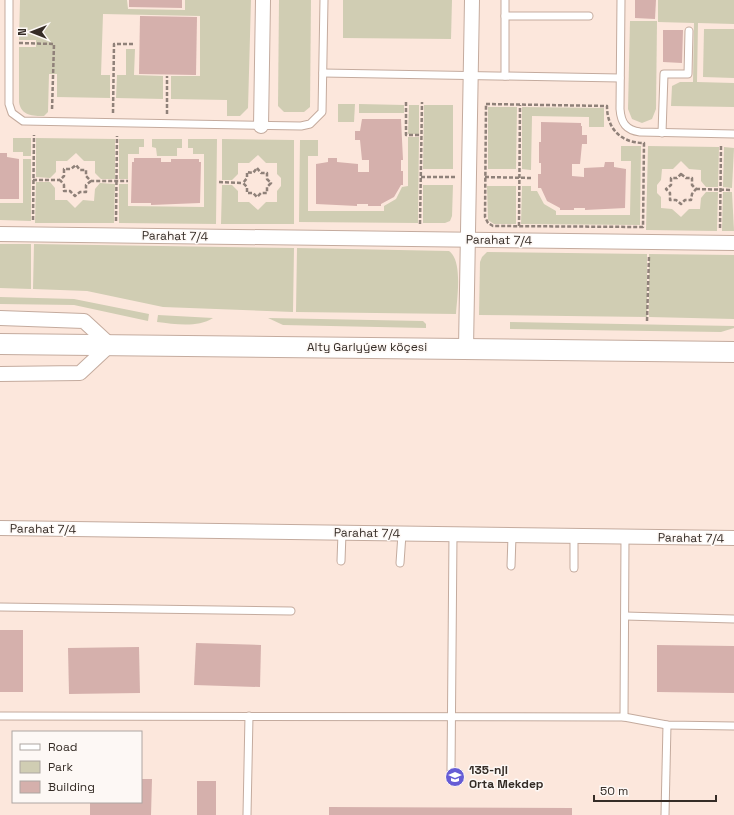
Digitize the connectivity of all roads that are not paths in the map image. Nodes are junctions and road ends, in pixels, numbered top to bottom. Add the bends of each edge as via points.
1 (9, 0) edge
2 (263, 0) edge
3 (324, 0) edge
4 (472, 0) edge
5 (505, 0) edge
6 (621, 0) edge
7 (505, 16) junction
8 (589, 16) dead end
9 (689, 31) dead end
10 (323, 73) junction
11 (471, 75) junction
12 (505, 76) junction
13 (620, 78) junction
14 (261, 126) junction
15 (662, 133) junction
16 (734, 134) edge
17 (0, 234) edge
18 (468, 240) junction
19 (734, 243) edge
20 (0, 318) edge
21 (0, 344) edge
22 (110, 345) junction
23 (466, 348) junction
24 (734, 352) edge
25 (0, 374) edge
26 (0, 528) edge
27 (342, 533) junction
28 (402, 534) junction
29 (453, 535) junction
30 (512, 536) junction
31 (574, 536) junction
32 (625, 537) junction
33 (734, 538) edge
34 (341, 561) dead end
35 (400, 563) dead end
36 (511, 566) dead end
37 (574, 568) dead end
38 (0, 607) edge
39 (291, 611) dead end
40 (625, 616) junction
41 (734, 619) edge
42 (0, 716) edge
43 (249, 716) junction
44 (452, 717) junction
45 (624, 717) junction
46 (667, 724) junction
47 (734, 726) edge
48 (451, 770) dead end
49 (247, 815) edge
50 (665, 815) edge

1 - 14 lane via 8,95 16,117 33,122
2 - 14 street
3 - 10 lane
4 - 11 street
5 - 7 lane
6 - 13 lane
7 - 8 lane
7 - 12 lane
9 - 15 lane via 688,74 664,74
10 - 11 lane
10 - 14 lane via 322,112 318,118 310,124 301,126
11 - 12 lane
11 - 18 street
12 - 13 lane
13 - 15 lane via 621,119 625,126 632,131
15 - 16 lane
17 - 18 street, Parahat 7/4
18 - 19 street, Parahat 7/4
18 - 23 street
20 - 22 street via 84,321
21 - 22 street, Alty Garlyýew köçesi
22 - 23 street, Alty Garlyýew köçesi
22 - 25 street via 80,373
23 - 24 street, Alty Garlyýew köçesi
26 - 27 street, Parahat 7/4
27 - 28 street, Parahat 7/4
27 - 34 lane
28 - 29 street, Parahat 7/4
28 - 35 lane
29 - 30 street, Parahat 7/4
29 - 44 lane
30 - 31 street, Parahat 7/4
30 - 36 lane
31 - 32 street, Parahat 7/4
31 - 37 lane
32 - 33 street, Parahat 7/4
32 - 40 lane
38 - 39 lane
40 - 41 lane
40 - 45 lane
42 - 43 lane
43 - 44 lane
43 - 49 lane
44 - 45 lane
44 - 48 lane
45 - 46 lane
46 - 47 lane
46 - 50 lane

